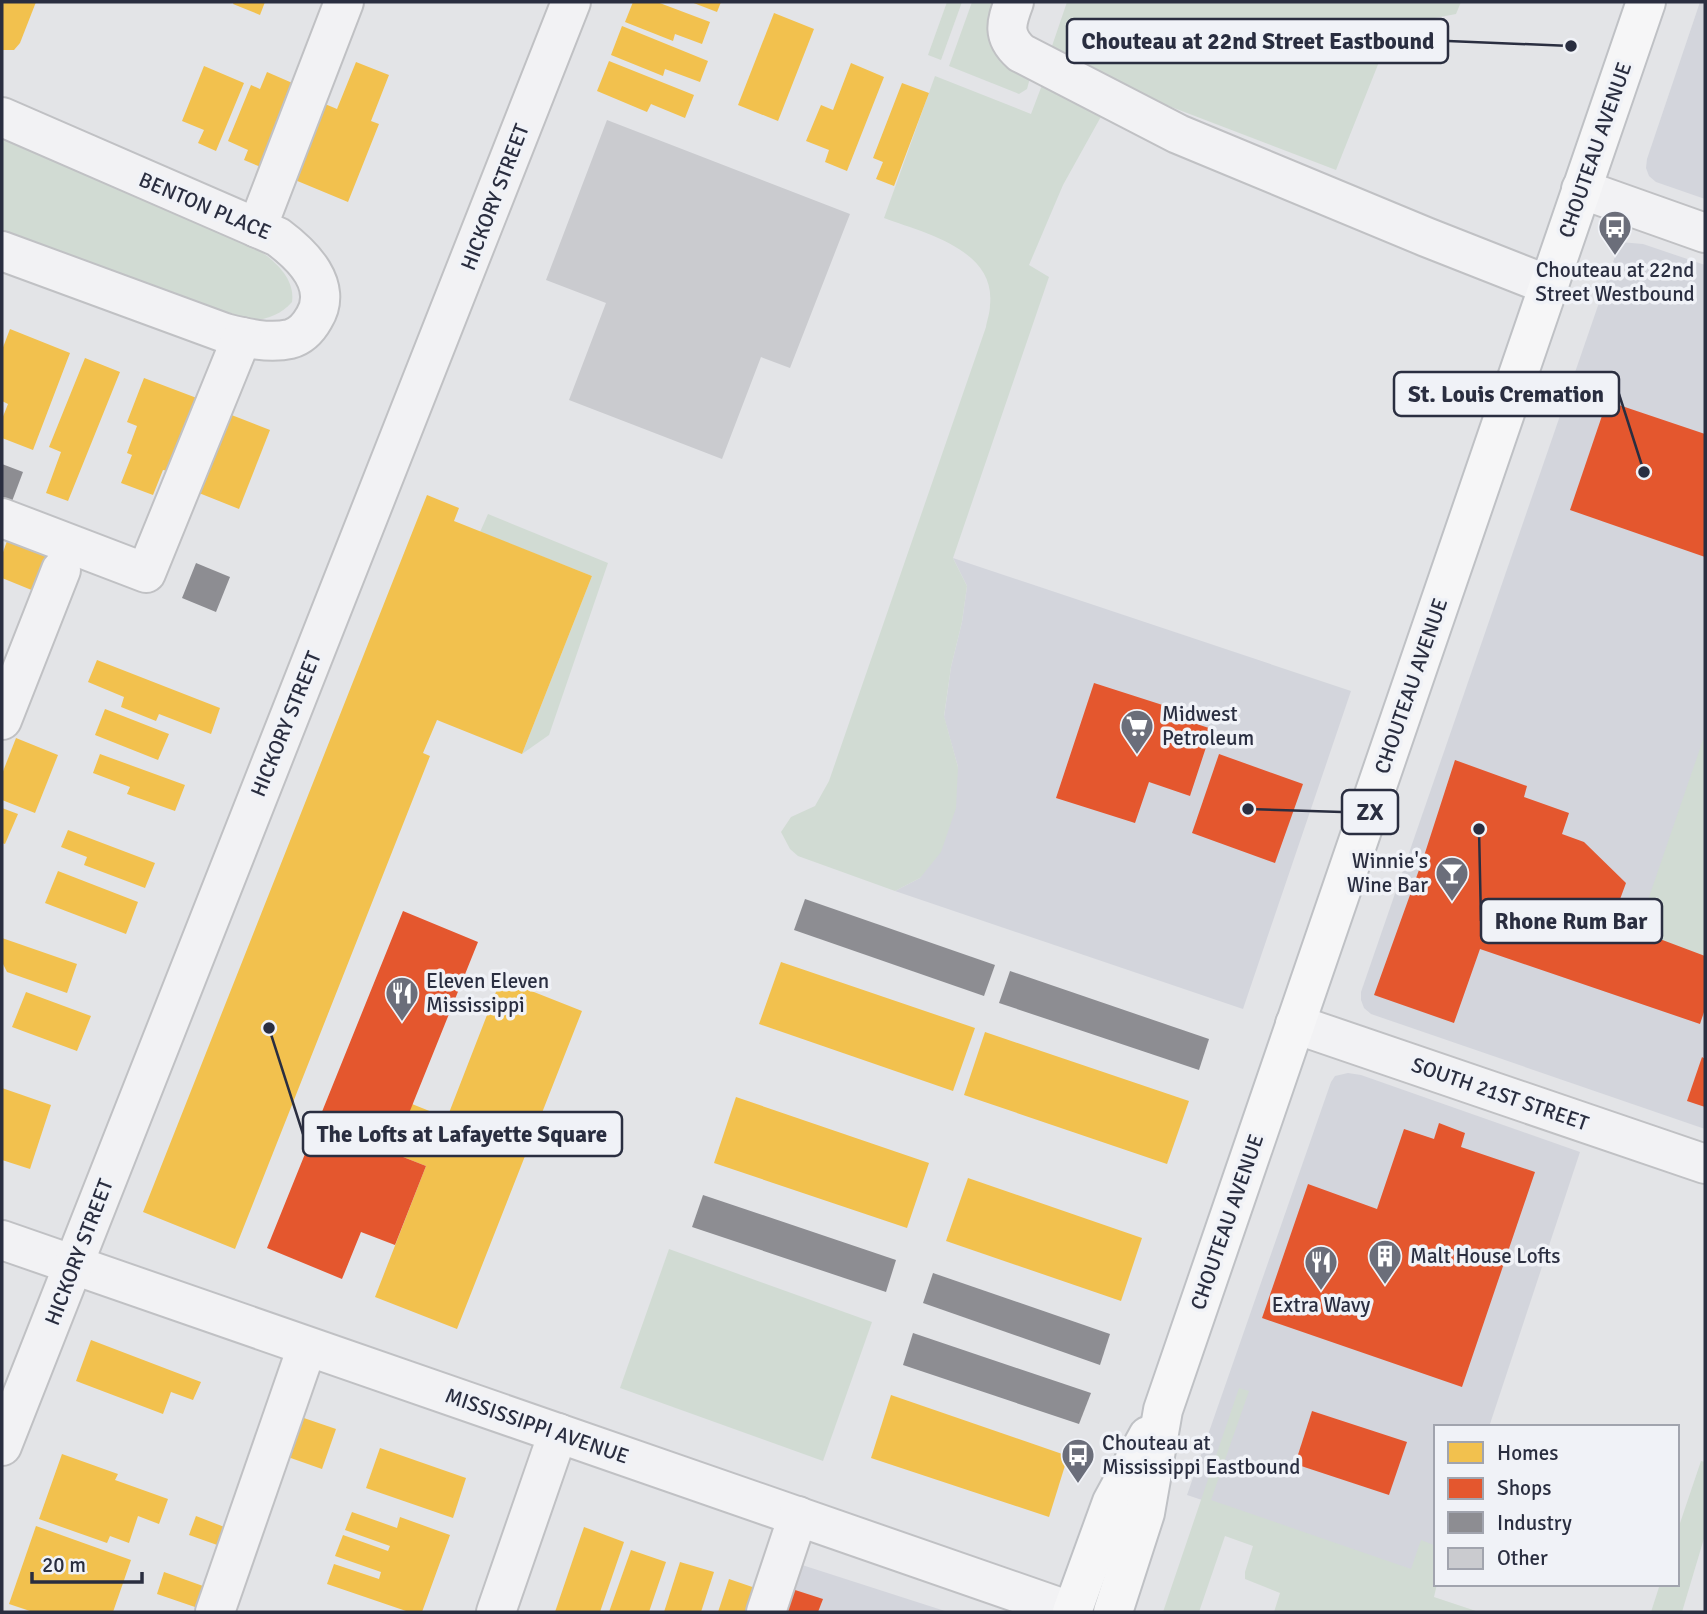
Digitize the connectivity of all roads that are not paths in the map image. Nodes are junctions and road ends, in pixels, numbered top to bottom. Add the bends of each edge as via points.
1 (344, 2) edge
2 (571, 2) edge
3 (1646, 2) edge
4 (1012, 8) edge
5 (2, 117) edge
6 (1581, 190) junction
7 (257, 228) junction
8 (1705, 233) edge
9 (2, 251) edge
10 (1548, 285) junction
11 (242, 337) junction
12 (2, 518) edge
13 (61, 570) dead end
14 (2, 720) edge
15 (1295, 1024) junction
16 (1705, 1164) edge
17 (2, 1240) edge
18 (73, 1265) junction
19 (307, 1347) junction
20 (1163, 1410) junction
21 (558, 1433) junction
22 (2, 1446) edge
23 (798, 1517) junction
24 (215, 1612) edge
25 (496, 1612) edge
26 (766, 1612) edge
27 (1073, 1612) edge
28 (1113, 1612) edge

1 - 7 street
2 - 18 street, HICKORY STREET
3 - 6 main road, CHOUTEAU AVENUE
4 - 10 street via 1007,35 1011,45 1130,111
5 - 7 street, BENTON PLACE
6 - 8 street
6 - 10 main road, CHOUTEAU AVENUE
7 - 11 street, BENTON PLACE via 292,247 315,275 321,294 318,313 307,329 291,339
9 - 11 street, BENTON PLACE
10 - 15 main road, CHOUTEAU AVENUE
11 - 12 street via 146,573
13 - 14 street
15 - 16 street, SOUTH 21ST STREET
15 - 20 main road, CHOUTEAU AVENUE
17 - 18 street, MISSISSIPPI AVENUE
18 - 19 street, MISSISSIPPI AVENUE
18 - 22 street, HICKORY STREET
19 - 21 street, MISSISSIPPI AVENUE
19 - 24 street
20 - 27 main road, CHOUTEAU AVENUE via 1112,1502
20 - 28 main road, CHOUTEAU AVENUE via 1145,1514
21 - 23 street, MISSISSIPPI AVENUE
21 - 25 street
23 - 26 street
23 - 27 street, MISSISSIPPI AVENUE

